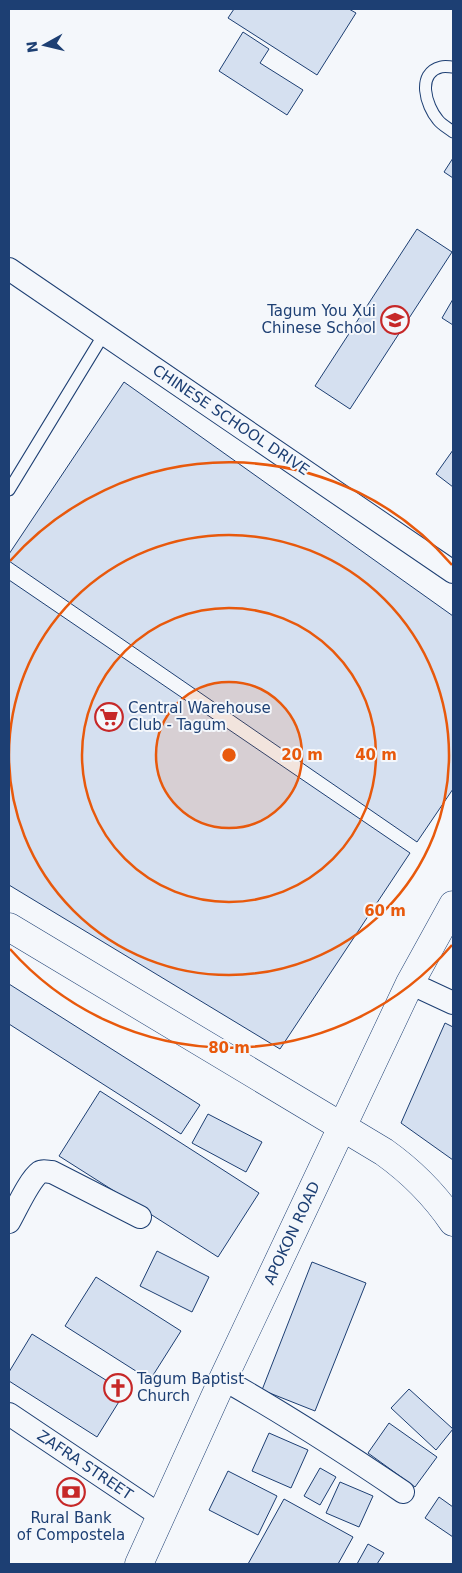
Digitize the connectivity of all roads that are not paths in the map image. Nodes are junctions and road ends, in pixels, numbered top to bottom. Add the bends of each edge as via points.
1 (453, 67) edge
2 (453, 132) edge
3 (9, 268) edge
4 (104, 334) junction
5 (9, 490) edge
6 (453, 572) edge
7 (453, 905) edge
8 (9, 927) edge
9 (410, 983) junction
10 (453, 1003) edge
11 (342, 1126) junction
12 (140, 1218) dead end
13 (9, 1222) edge
14 (453, 1222) edge
15 (223, 1380) junction
16 (9, 1414) edge
17 (403, 1492) dead end
18 (161, 1516) junction
19 (139, 1564) edge

1 - 2 lane via 442,67 432,72 427,78 426,96 438,121
3 - 4 street, CHINESE SCHOOL DRIVE
4 - 5 lane
4 - 6 street, CHINESE SCHOOL DRIVE
7 - 9 main road, APOKON ROAD
8 - 11 main road
9 - 10 street
9 - 11 main road, APOKON ROAD
11 - 14 main road via 405,1167 426,1187
11 - 15 main road, APOKON ROAD
12 - 13 street via 52,1172 44,1171 29,1186
15 - 17 street via 310,1430
15 - 18 main road, APOKON ROAD
16 - 18 street, ZAFRA STREET
18 - 19 main road, APOKON ROAD

